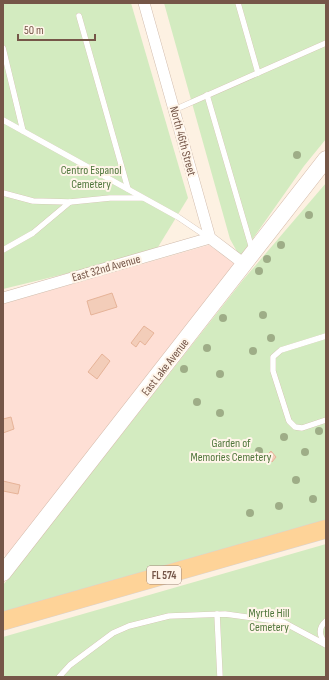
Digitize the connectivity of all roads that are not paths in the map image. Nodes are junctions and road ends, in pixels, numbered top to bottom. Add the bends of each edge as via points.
1 (144, 3) edge
2 (238, 3) edge
3 (79, 16) dead end
4 (326, 43) edge
5 (3, 48) edge
6 (258, 73) junction
7 (207, 95) junction
8 (174, 110) junction
9 (3, 120) edge
10 (23, 131) junction
11 (326, 160) edge
12 (128, 189) junction
13 (3, 193) edge
14 (144, 198) junction
15 (70, 202) junction
16 (210, 238) junction
17 (3, 250) edge
18 (248, 257) junction
19 (3, 298) edge
20 (326, 336) edge
21 (326, 420) edge
22 (326, 529) edge
23 (3, 571) edge
24 (217, 614) junction
25 (3, 621) edge
26 (326, 621) edge
27 (326, 645) edge
28 (59, 677) edge
29 (220, 677) edge

1 - 8 street, North 46th Street
2 - 6 lane
3 - 12 lane
4 - 6 lane
5 - 10 lane
6 - 7 lane
7 - 8 lane
7 - 18 lane
8 - 16 street, North 46th Street
9 - 10 lane
10 - 12 lane
11 - 18 street, East Lake Avenue
12 - 14 lane
13 - 15 lane via 33,201
14 - 15 lane
14 - 16 lane
15 - 17 lane via 33,233
16 - 18 street
16 - 19 street, East 32nd Avenue
18 - 23 street, East Lake Avenue via 184,343
20 - 21 lane via 281,350 272,357 273,371 289,421 294,427 302,428
22 - 25 main road, FL 574
24 - 27 lane via 283,622
24 - 28 lane via 169,616 129,626 113,633 82,654
24 - 29 lane
26 - 27 lane via 321,626 320,633

